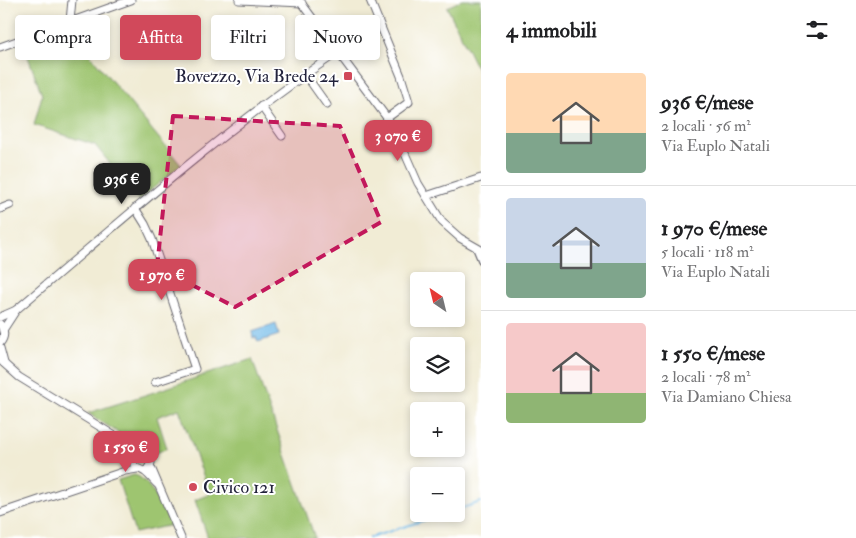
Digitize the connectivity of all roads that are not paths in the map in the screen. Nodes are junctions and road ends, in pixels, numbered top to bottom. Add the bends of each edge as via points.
1 (72, 0) edge
2 (132, 0) edge
3 (239, 0) edge
4 (370, 0) edge
5 (301, 2) edge
6 (71, 15) edge
7 (88, 15) edge
8 (311, 15) edge
9 (15, 41) edge
10 (0, 47) edge
11 (326, 60) edge
12 (344, 60) edge
13 (305, 74) junction
14 (326, 105) dead end
15 (261, 106) junction
16 (387, 118) junction
17 (282, 136) dead end
18 (481, 178) edge
19 (426, 196) junction
20 (10, 205) dead end
21 (136, 208) junction
22 (0, 209) edge
23 (478, 249) edge
24 (481, 260) edge
25 (16, 310) junction
26 (0, 317) edge
27 (2, 327) edge
28 (0, 343) edge
29 (0, 348) edge
30 (2, 362) edge
31 (155, 382) dead end
32 (123, 442) junction
33 (140, 452) junction
34 (137, 465) junction
35 (150, 465) junction
36 (159, 486) junction
37 (0, 513) edge
38 (181, 538) edge

1 - 6 street
2 - 7 street
3 - 5 street
4 - 16 street via 409,102
5 - 8 street
9 - 10 street
11 - 13 street
12 - 16 street
13 - 14 street
13 - 15 street
15 - 17 street
15 - 21 street
16 - 19 street
18 - 19 street
19 - 23 street via 442,222
20 - 22 street
21 - 25 street
21 - 31 street via 152,239 195,368
23 - 24 street
25 - 26 street
25 - 27 street
27 - 28 street
29 - 30 street
30 - 32 street via 19,377
32 - 33 street
32 - 34 street
33 - 34 street via 136,454
33 - 35 street via 150,456
34 - 35 street via 146,470
34 - 36 street
34 - 37 street
35 - 36 street
36 - 38 street

